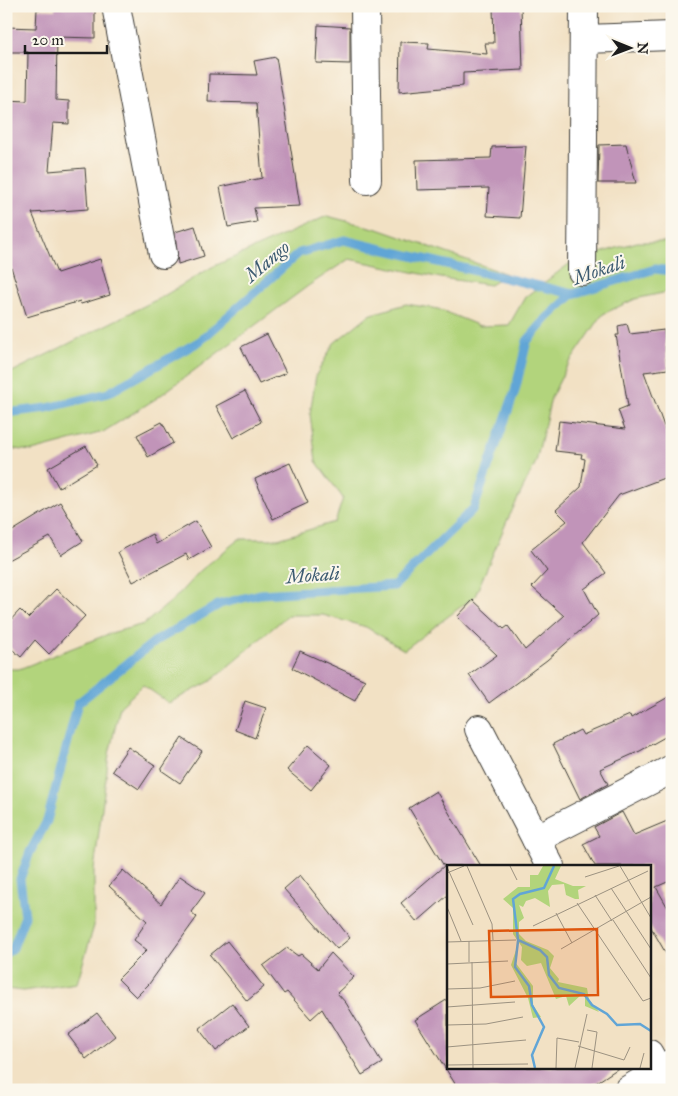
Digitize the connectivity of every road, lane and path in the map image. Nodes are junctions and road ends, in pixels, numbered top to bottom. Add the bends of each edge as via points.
1 (116, 6) edge
2 (365, 6) edge
3 (584, 6) edge
4 (672, 36) edge
5 (585, 39) junction
6 (368, 180) dead end
7 (163, 254) dead end
8 (582, 271) dead end
9 (479, 729) dead end
10 (672, 769) edge
11 (536, 839) junction
12 (549, 865) edge
13 (662, 1070) edge
14 (628, 1090) edge

1 - 7 street
2 - 6 street
3 - 5 street
4 - 5 street
5 - 8 street
9 - 11 street
10 - 11 street
11 - 12 street
13 - 14 street

